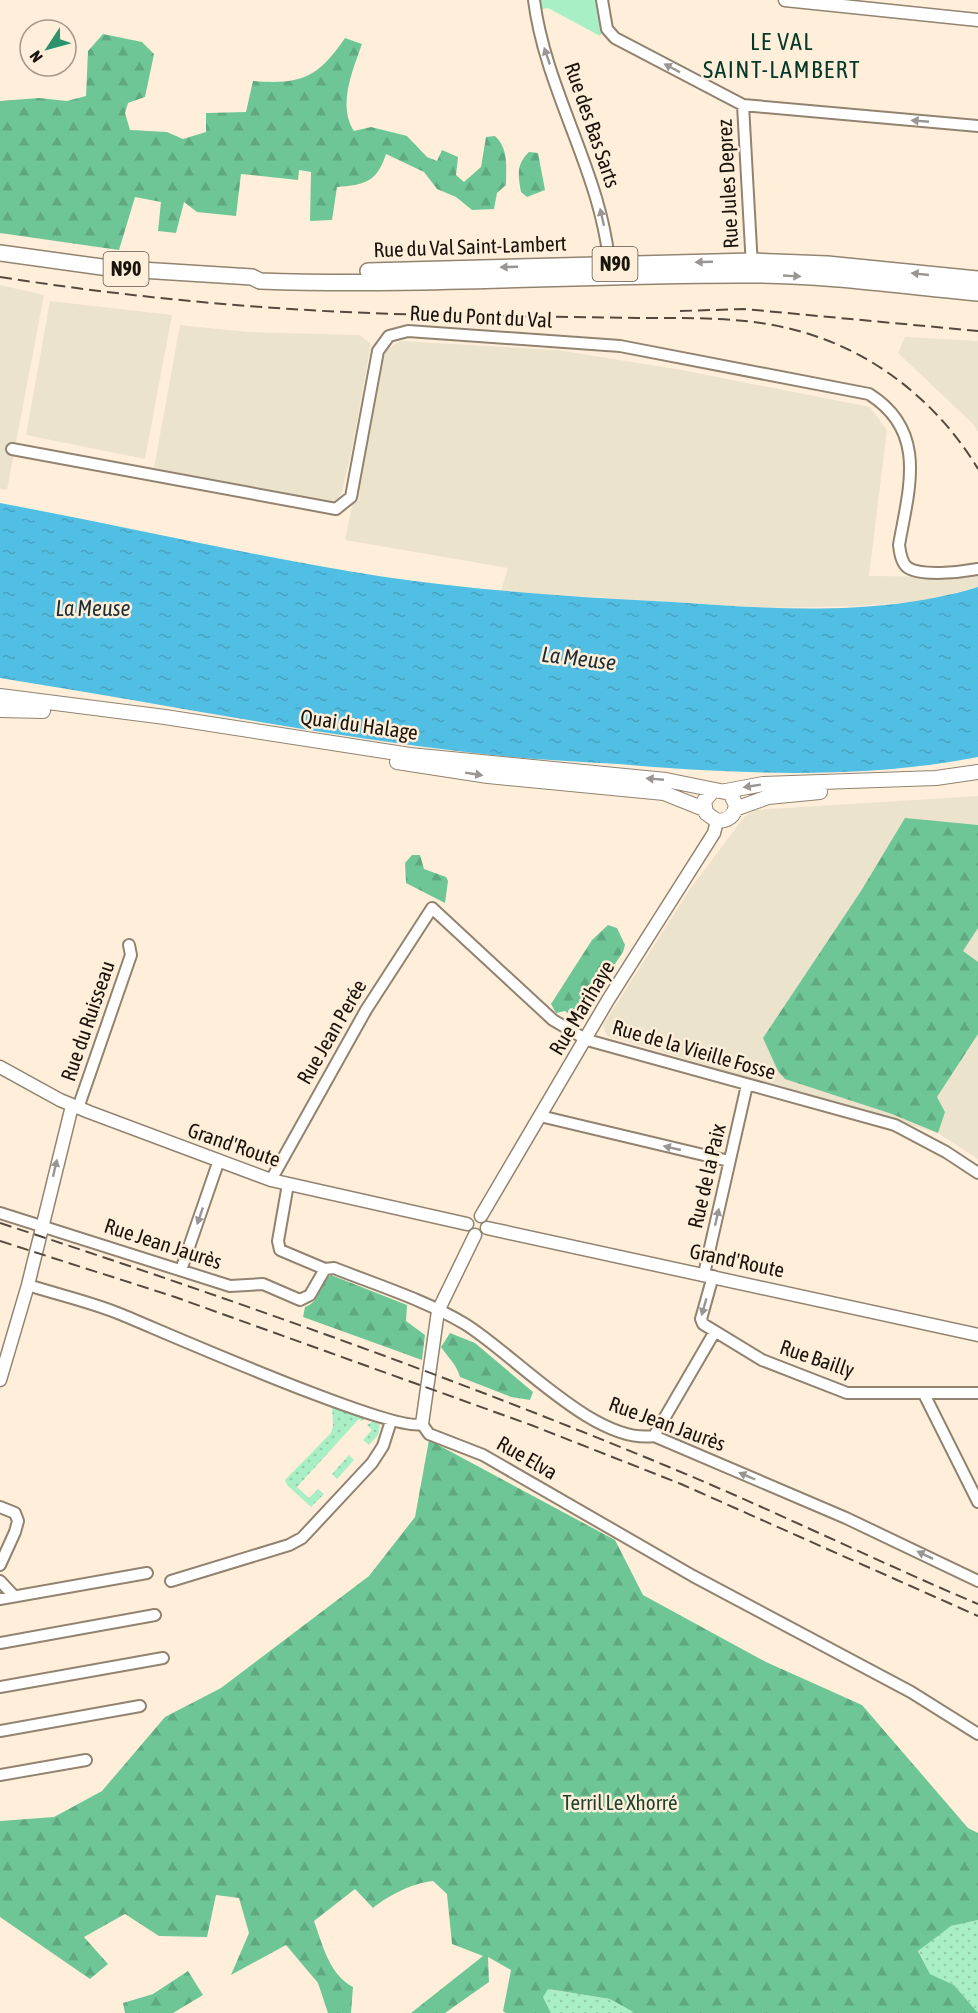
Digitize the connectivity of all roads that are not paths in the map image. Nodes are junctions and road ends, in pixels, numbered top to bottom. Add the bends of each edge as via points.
1 (534, 0) edge
2 (602, 0) edge
3 (785, 0) edge
4 (978, 20) edge
5 (743, 105) junction
6 (978, 126) edge
7 (0, 254) edge
8 (752, 268) junction
9 (610, 271) junction
10 (978, 279) edge
11 (978, 293) edge
12 (12, 449) dead end
13 (978, 568) edge
14 (0, 696) edge
15 (0, 710) edge
16 (978, 772) edge
17 (978, 781) edge
18 (726, 791) junction
19 (712, 792) junction
20 (704, 809) junction
21 (735, 809) junction
22 (717, 821) junction
23 (432, 908) joint
24 (129, 945) dead end
25 (586, 1040) junction
26 (0, 1067) edge
27 (747, 1085) junction
28 (75, 1107) junction
29 (540, 1116) junction
30 (729, 1161) junction
31 (218, 1163) junction
32 (978, 1173) edge
33 (271, 1180) junction
34 (288, 1184) junction
35 (0, 1213) edge
36 (481, 1216) junction
37 (467, 1224) junction
38 (43, 1226) junction
39 (487, 1228) junction
40 (475, 1235) junction
41 (325, 1269) junction
42 (181, 1270) junction
43 (709, 1275) junction
44 (28, 1285) junction
45 (438, 1311) junction
46 (714, 1333) junction
47 (978, 1335) edge
48 (1, 1375) edge
49 (978, 1393) edge
50 (924, 1394) junction
51 (391, 1421) junction
52 (422, 1424) junction
53 (654, 1436) junction
54 (978, 1502) edge
55 (0, 1507) edge
56 (0, 1566) edge
57 (147, 1573) dead end
58 (0, 1581) edge
59 (171, 1581) dead end
60 (978, 1581) edge
61 (14, 1596) junction
62 (0, 1599) edge
63 (155, 1616) dead end
64 (0, 1643) edge
65 (162, 1658) dead end
66 (0, 1687) edge
67 (140, 1706) dead end
68 (0, 1731) edge
69 (978, 1734) edge
70 (86, 1760) dead end
71 (0, 1775) edge

9 -> 1 street, Rue des Bas Sarts via 598,202 545,51
5 -> 2 street via 615,38 607,29
3 - 4 street
6 -> 5 street
5 - 8 street, Rue Jules Deprez
7 - 9 main road, Rue du Val Saint-Lambert / N90 via 109,268 252,277 260,281
8 - 9 main road, Rue du Val Saint-Lambert / N90
10 -> 8 main road, Rue du Val Saint-Lambert / N90 via 827,264
8 -> 11 main road, Rue du Val Saint-Lambert / N90
12 - 13 street, Rue du Pont du Val via 336,509 351,497 378,351 389,336 408,331 620,346 860,391 876,399 897,421 911,459 910,487 898,545 906,566 919,571
19 -> 14 main road, Quai du Halage via 666,780 410,755
15 -> 20 main road, Quai du Halage via 28,709 158,725 488,776 664,793
16 -> 18 main road via 936,778 764,784
17 - 21 main road via 792,794 748,802
18 - 19 main road
18 - 21 main road via 733,796
19 - 20 main road via 706,797
20 - 22 main road
21 - 22 main road via 726,820
22 - 25 street, Rue Marihaye via 714,833
23 - 25 street, Rue de la Vieille Fosse via 553,1020
23 - 33 street, Rue Jean Perée via 366,1010
24 - 28 street, Rue du Ruisseau via 131,955
25 - 27 street, Rue de la Vieille Fosse
25 - 29 street, Rue Marihaye
26 - 28 street, Grand'Route
27 - 30 street, Rue de la Paix
27 - 32 street, Rue de la Vieille Fosse via 894,1125
28 - 31 street, Grand'Route
38 -> 28 street
30 -> 29 street
29 - 36 street, Rue Marihaye
43 -> 30 street, Rue de la Paix
31 - 33 street, Grand'Route
31 -> 42 street
33 - 34 street, Grand'Route
34 - 37 street, Grand'Route
34 - 41 street, Rue Jean Jaurès via 278,1241 280,1250
35 - 38 street, Rue Jean Jaurès
36 - 37 street via 470,1218
36 - 39 street
37 - 40 street
38 - 42 street, Rue Jean Jaurès
38 - 44 street
39 - 40 street
39 - 43 street, Grand'Route
40 - 45 street
41 - 42 street, Rue Jean Jaurès via 310,1295 300,1299 262,1284 230,1287
41 - 45 street, Rue Jean Jaurès via 334,1268
43 -> 46 street via 701,1318
43 - 47 street, Grand'Route
44 - 48 street
44 - 51 street, Rue Elva via 106,1309
45 - 52 street
45 - 53 street, Rue Jean Jaurès via 493,1343 538,1382 591,1417 631,1436
46 - 50 street, Rue Bailly via 762,1360 847,1393
46 - 53 street
49 - 50 street, Rue Bailly
50 - 54 street
51 - 52 street, Rue Elva
51 - 59 street via 383,1446 372,1463 302,1538
52 - 69 street, Rue Elva via 429,1434 483,1455 693,1576 911,1692
60 -> 53 street, Rue Jean Jaurès via 846,1518
55 - 56 street via 15,1513 18,1521
57 - 61 street
58 - 61 street
61 - 62 street
63 - 64 street
65 - 66 street
67 - 68 street
70 - 71 street

